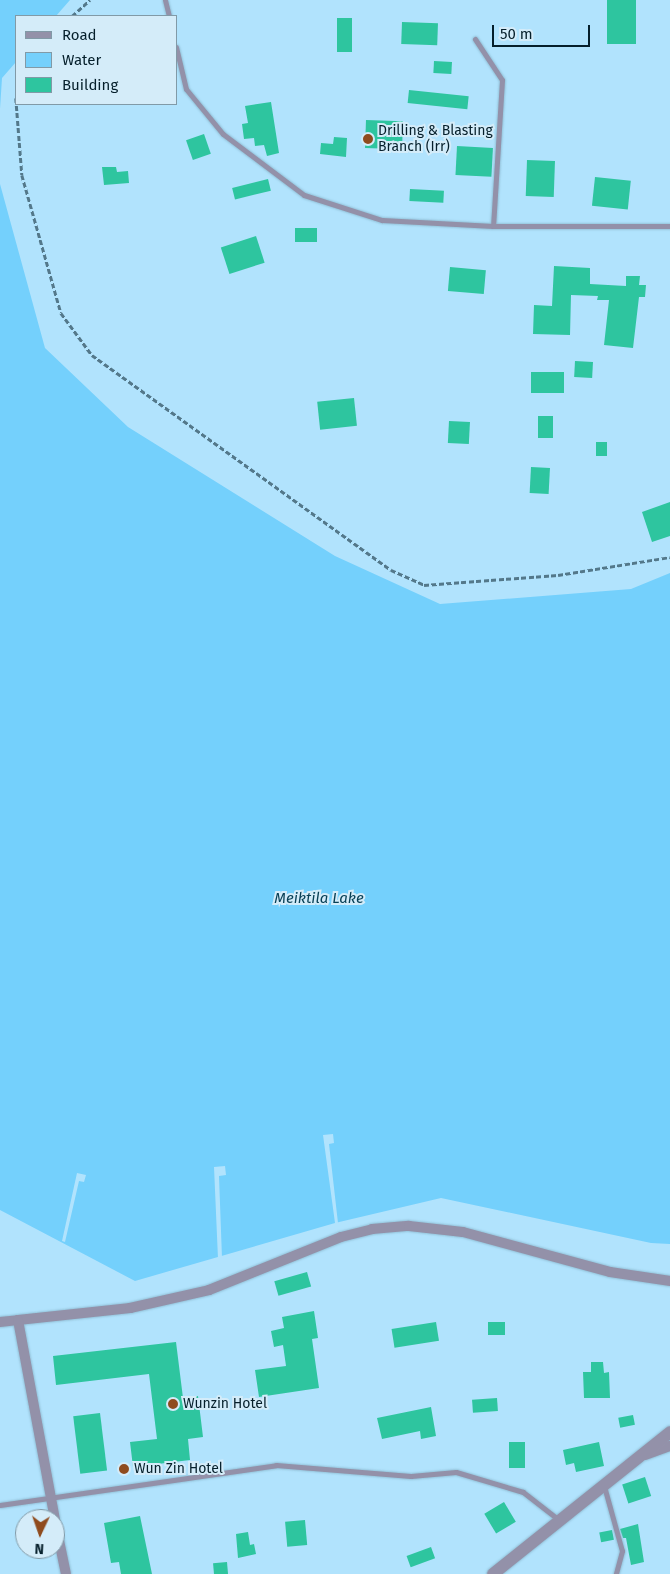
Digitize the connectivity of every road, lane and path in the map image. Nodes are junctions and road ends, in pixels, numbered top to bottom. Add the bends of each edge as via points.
1 (90, 0) edge
2 (165, 0) edge
3 (73, 15) edge
4 (169, 15) edge
5 (475, 39) dead end
6 (178, 55) edge
7 (17, 105) edge
8 (493, 226) junction
9 (670, 226) edge
10 (670, 557) edge
11 (670, 1281) edge
12 (18, 1320) junction
13 (0, 1322) edge
14 (670, 1432) edge
15 (670, 1446) edge
16 (644, 1455) junction
17 (604, 1486) junction
18 (50, 1498) junction
19 (0, 1505) edge
20 (52, 1509) edge
21 (561, 1522) junction
22 (63, 1559) edge
23 (66, 1574) edge
24 (494, 1574) edge
25 (616, 1574) edge

1 - 3 path
2 - 4 lane
5 - 8 lane via 502,80
6 - 8 lane via 186,89 223,134 304,196 382,220
7 - 10 path via 22,176 60,313 92,355 391,570 424,585 558,575
8 - 9 lane
11 - 12 street via 610,1272 463,1232 409,1226 372,1228 341,1237 209,1290 130,1308
12 - 13 street
12 - 18 street
14 - 16 street
15 - 16 street
16 - 17 street
17 - 21 street
17 - 25 lane via 622,1551
18 - 19 lane
18 - 20 street
18 - 21 lane via 276,1465 411,1476 456,1472 523,1492
21 - 24 street
22 - 23 street

